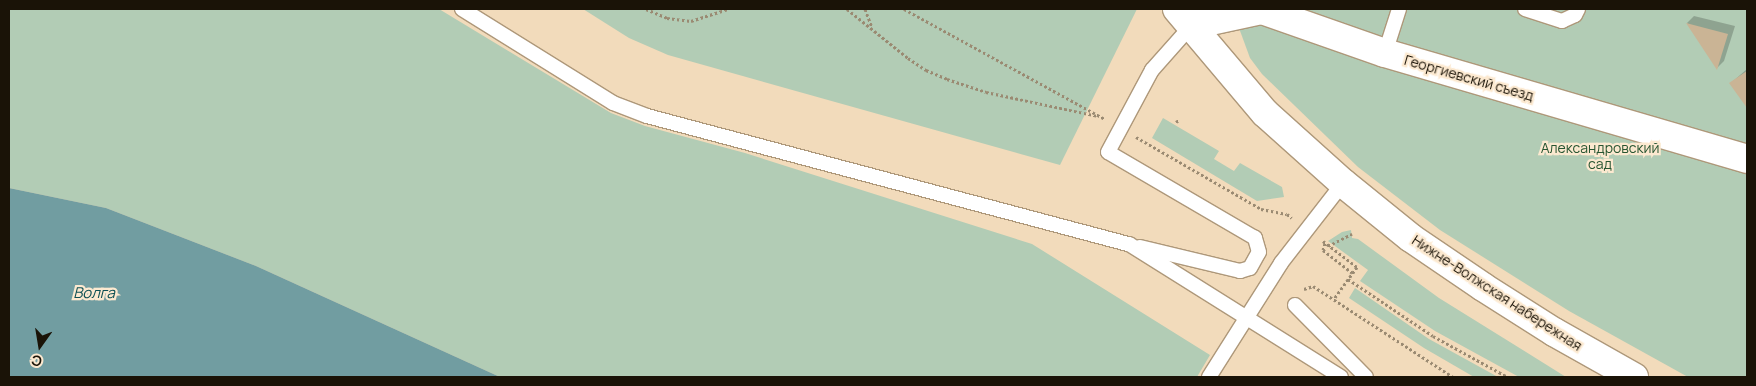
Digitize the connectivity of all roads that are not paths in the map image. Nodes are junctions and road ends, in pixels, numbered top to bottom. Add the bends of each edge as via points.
1 (462, 9) edge
2 (1399, 9) edge
3 (1525, 9) edge
4 (1578, 9) edge
5 (1184, 17) edge
6 (1385, 53) junction
7 (1747, 160) edge
8 (1342, 183) junction
9 (1129, 244) junction
10 (1295, 305) dead end
11 (1245, 318) junction
12 (1209, 377) edge
13 (1341, 377) edge
14 (1366, 377) edge
15 (1634, 377) edge

1 - 9 lane via 613,103 648,116
2 - 6 lane
3 - 4 lane via 1562,21 1575,16
5 - 6 street, Георгиевский съезд via 1262,10
5 - 8 street, Нижне-Волжская набережная via 1266,113
5 - 9 lane via 1108,152 1255,238 1258,252 1250,268 1240,271
6 - 7 street, Георгиевский съезд
8 - 11 lane
8 - 15 street, Нижне-Волжская набережная via 1411,238 1483,287
9 - 11 lane
10 - 14 lane
11 - 12 lane
11 - 13 lane

